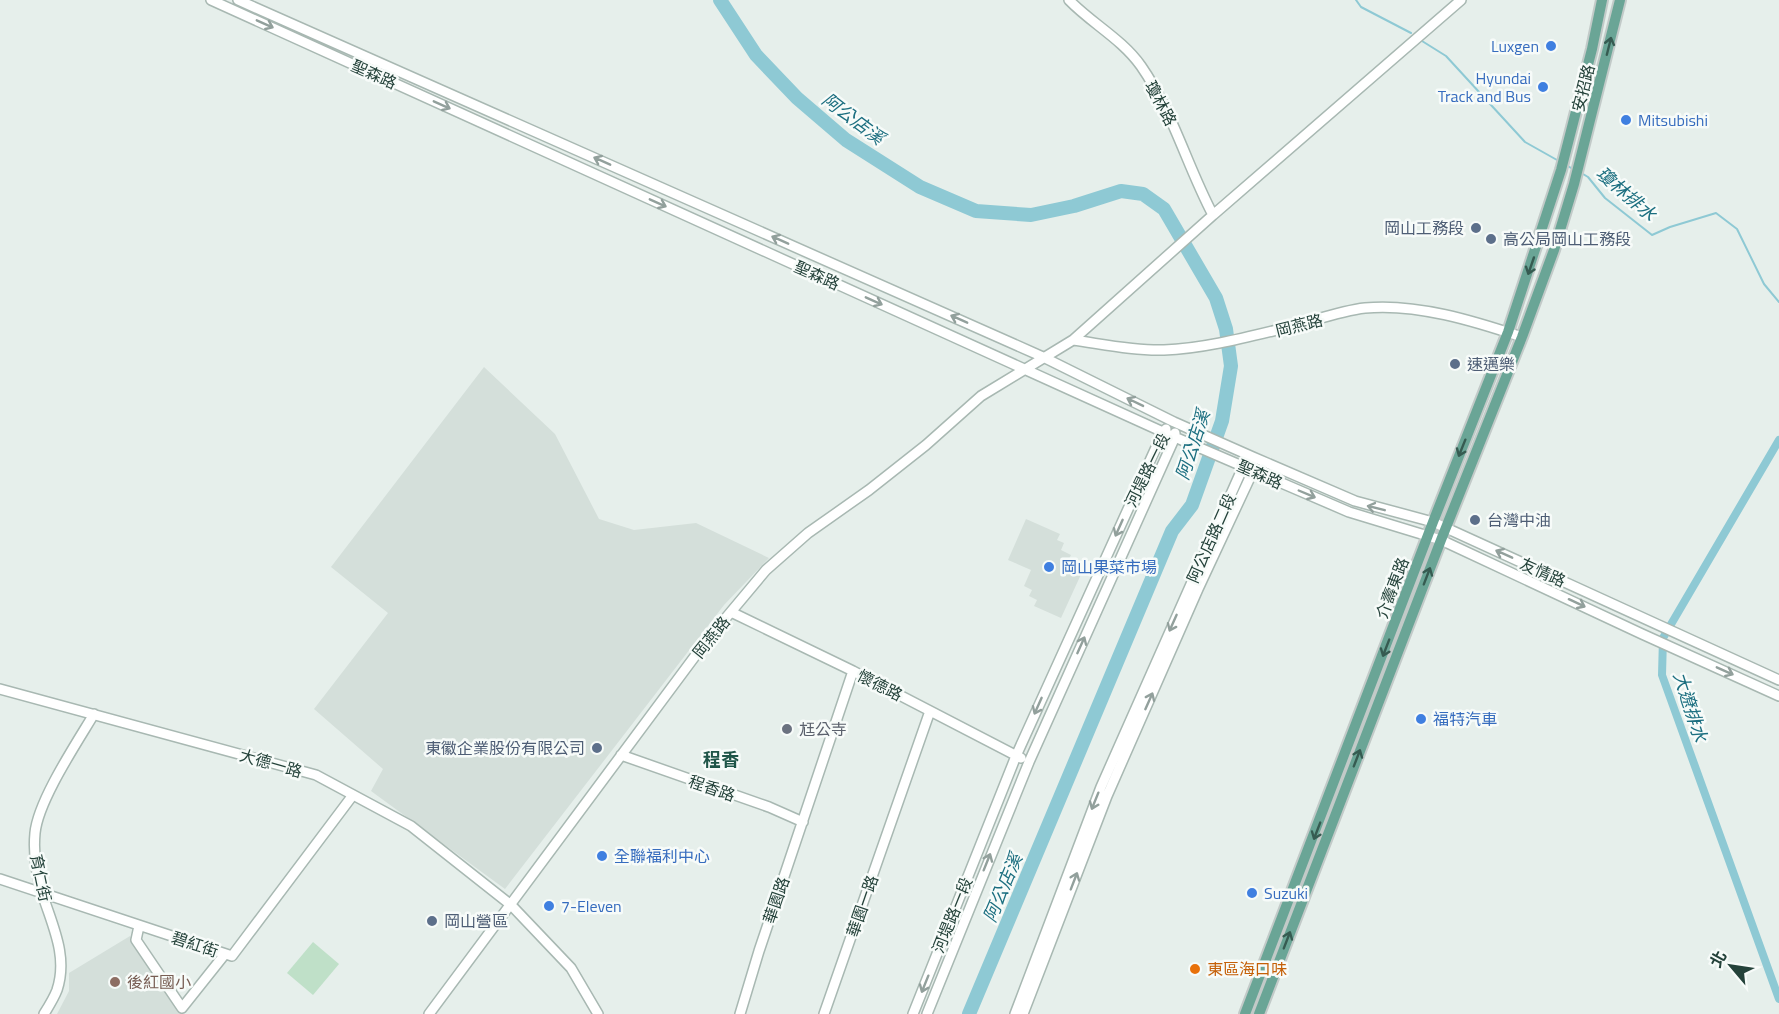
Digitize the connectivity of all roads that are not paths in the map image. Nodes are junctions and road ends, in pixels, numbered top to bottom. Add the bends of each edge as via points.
1 (211, 0) edge
2 (238, 0) edge
3 (1069, 0) edge
4 (1461, 0) edge
5 (1602, 0) edge
6 (1620, 0) edge
7 (1567, 147) junction
8 (1582, 152) junction
9 (1561, 170) joint
10 (1574, 184) joint
11 (1213, 216) junction
12 (1545, 223) junction
13 (1561, 228) junction
14 (1508, 332) junction
15 (1522, 337) junction
16 (1073, 340) junction
17 (1043, 357) junction
18 (1024, 370) junction
19 (1174, 422) junction
20 (1163, 432) junction
21 (1179, 438) junction
22 (1253, 457) junction
23 (1239, 465) junction
24 (1253, 471) junction
25 (1433, 522) junction
26 (1446, 528) junction
27 (1429, 535) junction
28 (1441, 540) junction
29 (731, 612) junction
30 (853, 671) junction
31 (1779, 680) edge
32 (0, 689) edge
33 (1779, 696) edge
34 (930, 711) junction
35 (94, 714) junction
36 (621, 755) junction
37 (1016, 756) junction
38 (1029, 762) junction
39 (353, 795) junction
40 (803, 822) junction
41 (0, 879) edge
42 (42, 895) junction
43 (511, 905) junction
44 (139, 926) junction
45 (225, 954) junction
46 (44, 1014) edge
47 (429, 1014) edge
48 (598, 1014) edge
49 (740, 1014) edge
50 (824, 1014) edge
51 (913, 1014) edge
52 (927, 1014) edge
53 (1015, 1014) edge
54 (1023, 1014) edge
55 (1245, 1014) edge
56 (1259, 1014) edge

1 -> 18 street, 聖森路
17 -> 2 street, 聖森路
3 - 11 street, 瓊林路 via 1140,64 1174,123
4 - 11 street
5 - 7 main road, 安招路
8 -> 6 main road, 安招路
7 - 8 main road
7 - 9 main road, 安招路
8 - 10 main road, 安招路
9 - 12 main road, 介壽東路
10 - 13 main road, 介壽東路
11 - 16 street, 岡燕路
12 - 13 main road
12 -> 14 main road, 介壽東路
13 - 15 main road, 介壽東路
14 - 15 street, 岡燕路
14 - 16 street, 岡燕路 via 1413,309 1364,308 1248,336 1163,350
14 -> 25 main road, 介壽東路
15 - 26 main road, 介壽東路
16 - 17 street, 岡燕路
17 - 18 street, 岡燕路
19 -> 17 street, 聖森路
18 - 20 street, 聖森路
18 - 29 street, 岡燕路 via 981,396 926,445 808,533 766,570
19 - 20 street, 河堤路一段
19 - 21 street, 河堤路一段
19 - 22 street, 聖森路
20 - 21 street, 聖森路
20 -> 37 street, 河堤路一段
21 - 23 street, 聖森路
38 -> 21 street, 河堤路一段
22 - 23 street, 阿公店路二段
22 - 24 street, 阿公店路二段
25 -> 22 street, 聖森路 via 1355,501
23 - 24 street, 聖森路
23 -> 53 street, 阿公店路二段 via 1101,787
24 -> 27 street, 聖森路 via 1350,512
54 -> 24 street, 阿公店路二段 via 1107,796
25 - 26 street, 友情路
25 - 27 main road, 介壽東路
26 - 28 main road, 介壽東路
31 -> 26 street, 友情路
27 - 28 street, 友情路
27 -> 55 main road, 介壽東路
28 -> 33 street, 友情路
56 -> 28 main road, 介壽東路
29 - 30 street, 懷德路
29 - 36 street, 岡燕路
30 - 34 street, 懷德路
30 - 40 street, 華園路
32 - 35 street, 大德一路
34 - 37 street, 懷德路
34 - 50 street, 華園一路
35 - 39 street, 大德一路 via 315,775
35 - 42 street, 育仁街 via 42,807 35,831 34,856
36 - 40 street, 程香路
36 - 43 street, 岡燕路
37 - 38 street, 懷德路
37 -> 51 street, 河堤路一段
52 -> 38 street, 河堤路一段
39 - 43 street, 大德一路 via 411,826
39 - 45 street, 碧紅街 via 232,956
40 - 49 street, 華園路
41 - 42 street, 碧紅街
42 - 44 street, 碧紅街
42 - 46 street, 育仁街 via 60,945 61,968 56,992
43 - 47 street, 岡燕路
43 - 48 street, 大德一路 via 571,968
44 - 45 street, 碧紅街
44 - 45 street via 136,940 182,1008

